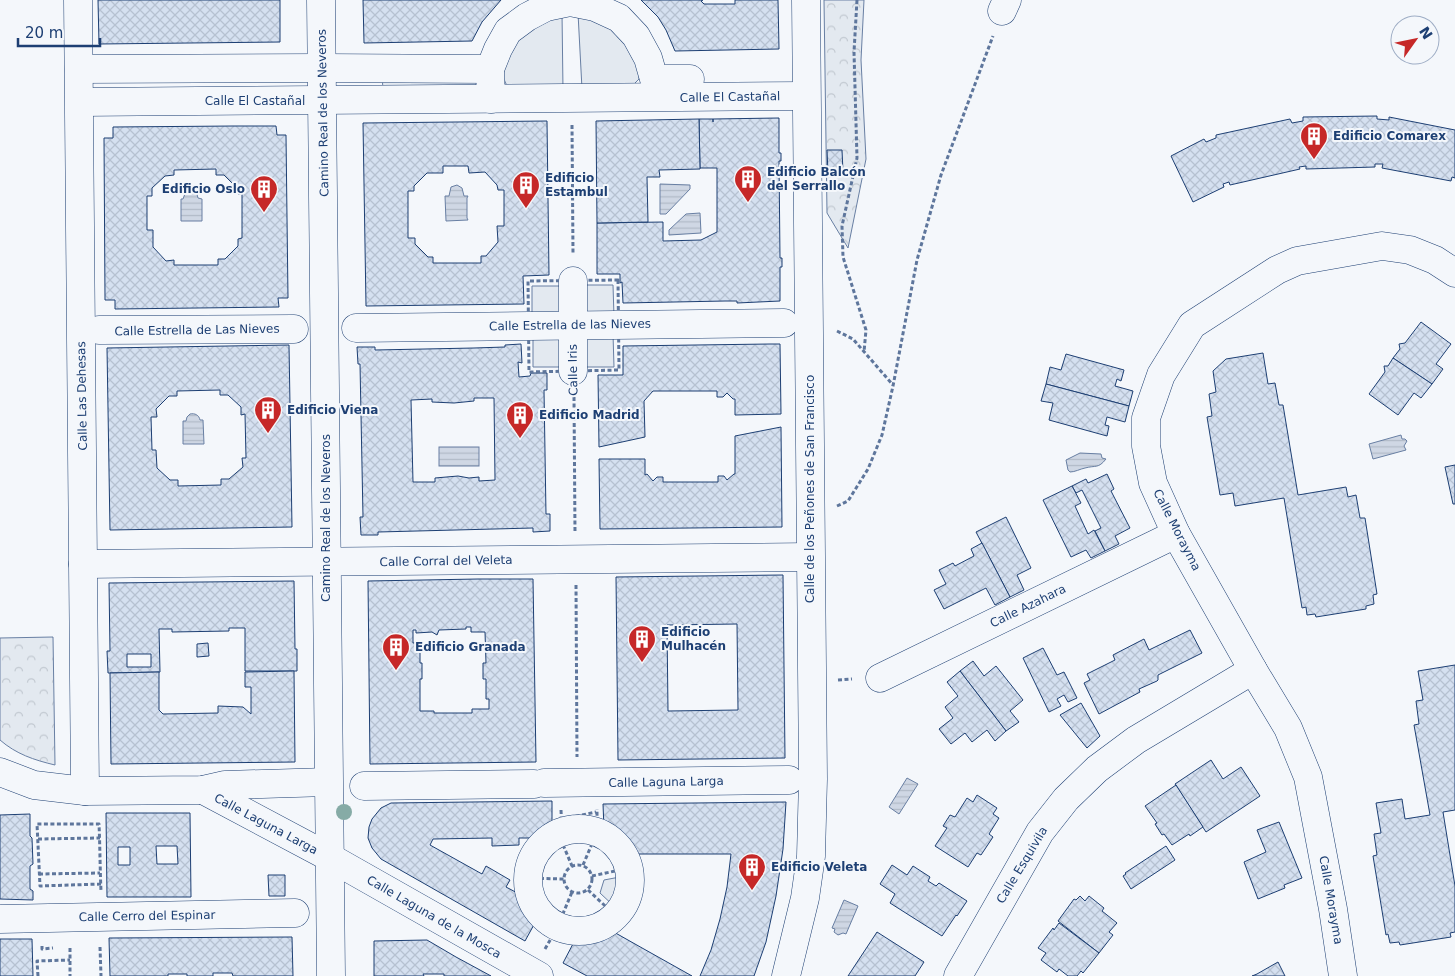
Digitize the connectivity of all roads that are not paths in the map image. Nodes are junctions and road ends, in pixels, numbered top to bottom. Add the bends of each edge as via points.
1 (78, 0) edge
2 (321, 0) edge
3 (806, 0) edge
4 (322, 68) junction
5 (79, 69) junction
6 (490, 69) junction
7 (806, 87) junction
8 (654, 88) junction
9 (491, 99) junction
10 (323, 100) junction
11 (80, 102) junction
12 (573, 271) road end
13 (1455, 273) edge
14 (784, 323) dead end
15 (573, 325) junction
16 (356, 328) dead end
17 (294, 329) dead end
18 (99, 330) dead end
19 (573, 371) road end
20 (1176, 534) junction
21 (810, 557) junction
22 (326, 562) junction
23 (83, 564) junction
24 (1253, 670) junction
25 (880, 678) dead end
26 (0, 772) edge
27 (789, 780) dead end
28 (328, 782) junction
29 (364, 786) dead end
30 (203, 790) junction
31 (85, 791) junction
32 (554, 805) junction
33 (597, 811) junction
34 (329, 857) junction
35 (294, 914) dead end
36 (0, 919) edge
37 (540, 966) edge
38 (330, 976) edge
39 (786, 976) edge
40 (958, 976) edge
41 (1343, 976) edge

1 - 5 street, Calle Las Dehesas
2 - 4 street, Camino Real de los Neveros
3 - 7 street, Calle de los Peñones de San Francisco
4 - 5 street
4 - 6 street
4 - 10 street, Camino Real de los Neveros
5 - 11 street, Calle Las Dehesas
6 - 8 street via 508,32 546,7 570,2 595,6 619,18 636,36 648,58
6 - 9 street
7 - 8 street, Calle El Castañal
7 - 21 street, Calle de los Peñones de San Francisco
8 - 9 street, Calle El Castañal
9 - 10 street, Calle El Castañal
10 - 11 street, Calle El Castañal
10 - 22 street, Camino Real de los Neveros
11 - 23 street, Calle Las Dehesas
12 - 15 street, Calle Iris
13 - 20 street, Calle Morayma via 1410,250 1382,246 1296,261 1192,325 1161,376 1146,418 1146,446 1154,483
14 - 15 street, Calle Estrella de las Nieves
15 - 16 street, Calle Estrella de las Nieves
15 - 19 street, Calle Iris
17 - 18 street, Calle Estrella de Las Nieves
20 - 24 street, Calle Morayma
20 - 25 street, Calle Azahara
21 - 22 street, Calle Corral del Veleta
21 - 39 street, Calle de los Peñones de San Francisco via 811,856 805,898
22 - 23 street, Calle Corral del Veleta
22 - 28 street, Camino Real de los Neveros
23 - 31 street, Calle Las Dehesas
24 - 40 street, Calle Esquivila via 1136,740 1097,769 1066,799 1040,832
24 - 41 street, Calle Morayma via 1288,728 1308,777
26 - 31 street, Calle Laguna Larga via 34,786
27 - 33 street, Calle Laguna Larga
28 - 30 street, Calle Laguna Larga via 225,785
28 - 34 street, Camino Real de los Neveros
29 - 32 street, Calle Laguna Larga
30 - 31 street, Calle Laguna Larga
30 - 34 street, Calle Laguna Larga
32 - 33 street, Calle Laguna Larga
32 - 33 street via 571,829 584,829
32 - 33 street via 546,840 530,864 527,878 529,894 545,919 558,928 573,932 603,926 616,916 626,902 630,885 629,868
34 - 37 street, Calle Laguna de la Mosca
34 - 38 street, Camino Real de los Neveros
35 - 36 street, Calle Cerro del Espinar

